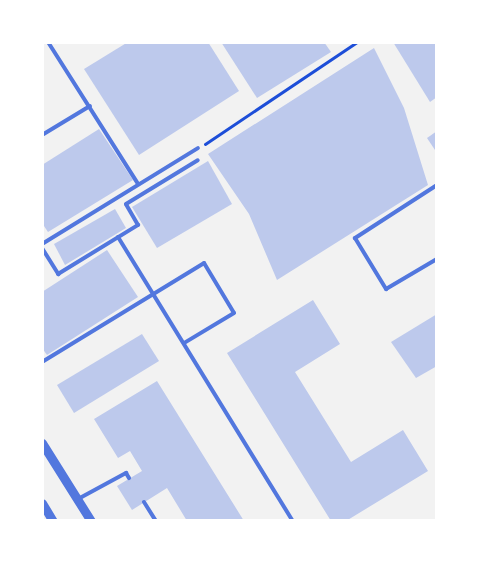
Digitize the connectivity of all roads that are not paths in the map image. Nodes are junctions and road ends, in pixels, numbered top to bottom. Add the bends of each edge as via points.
1 (48, 42) edge
2 (90, 106) junction
3 (42, 135) edge
4 (198, 148) road end
5 (198, 160) dead end
6 (138, 184) junction
7 (437, 185) edge
8 (118, 237) junction
9 (43, 249) edge
10 (437, 259) edge
11 (152, 294) junction
12 (184, 343) junction
13 (42, 362) edge
14 (42, 442) edge
15 (129, 478) dead end
16 (78, 499) junction
17 (144, 502) dead end
18 (42, 503) edge
19 (53, 521) edge
20 (91, 521) edge
21 (156, 521) edge
22 (293, 521) edge

1 - 2 lane
2 - 3 lane
2 - 6 lane
4 - 6 lane
5 - 8 lane via 126,204 138,225
6 - 9 lane
7 - 10 lane via 355,238 386,289
8 - 9 lane via 57,274
8 - 11 lane
11 - 12 lane
11 - 12 lane via 204,263 234,313
11 - 13 lane
12 - 22 lane
14 - 16 street
15 - 16 lane via 126,473
16 - 20 street
17 - 21 lane
18 - 19 street

